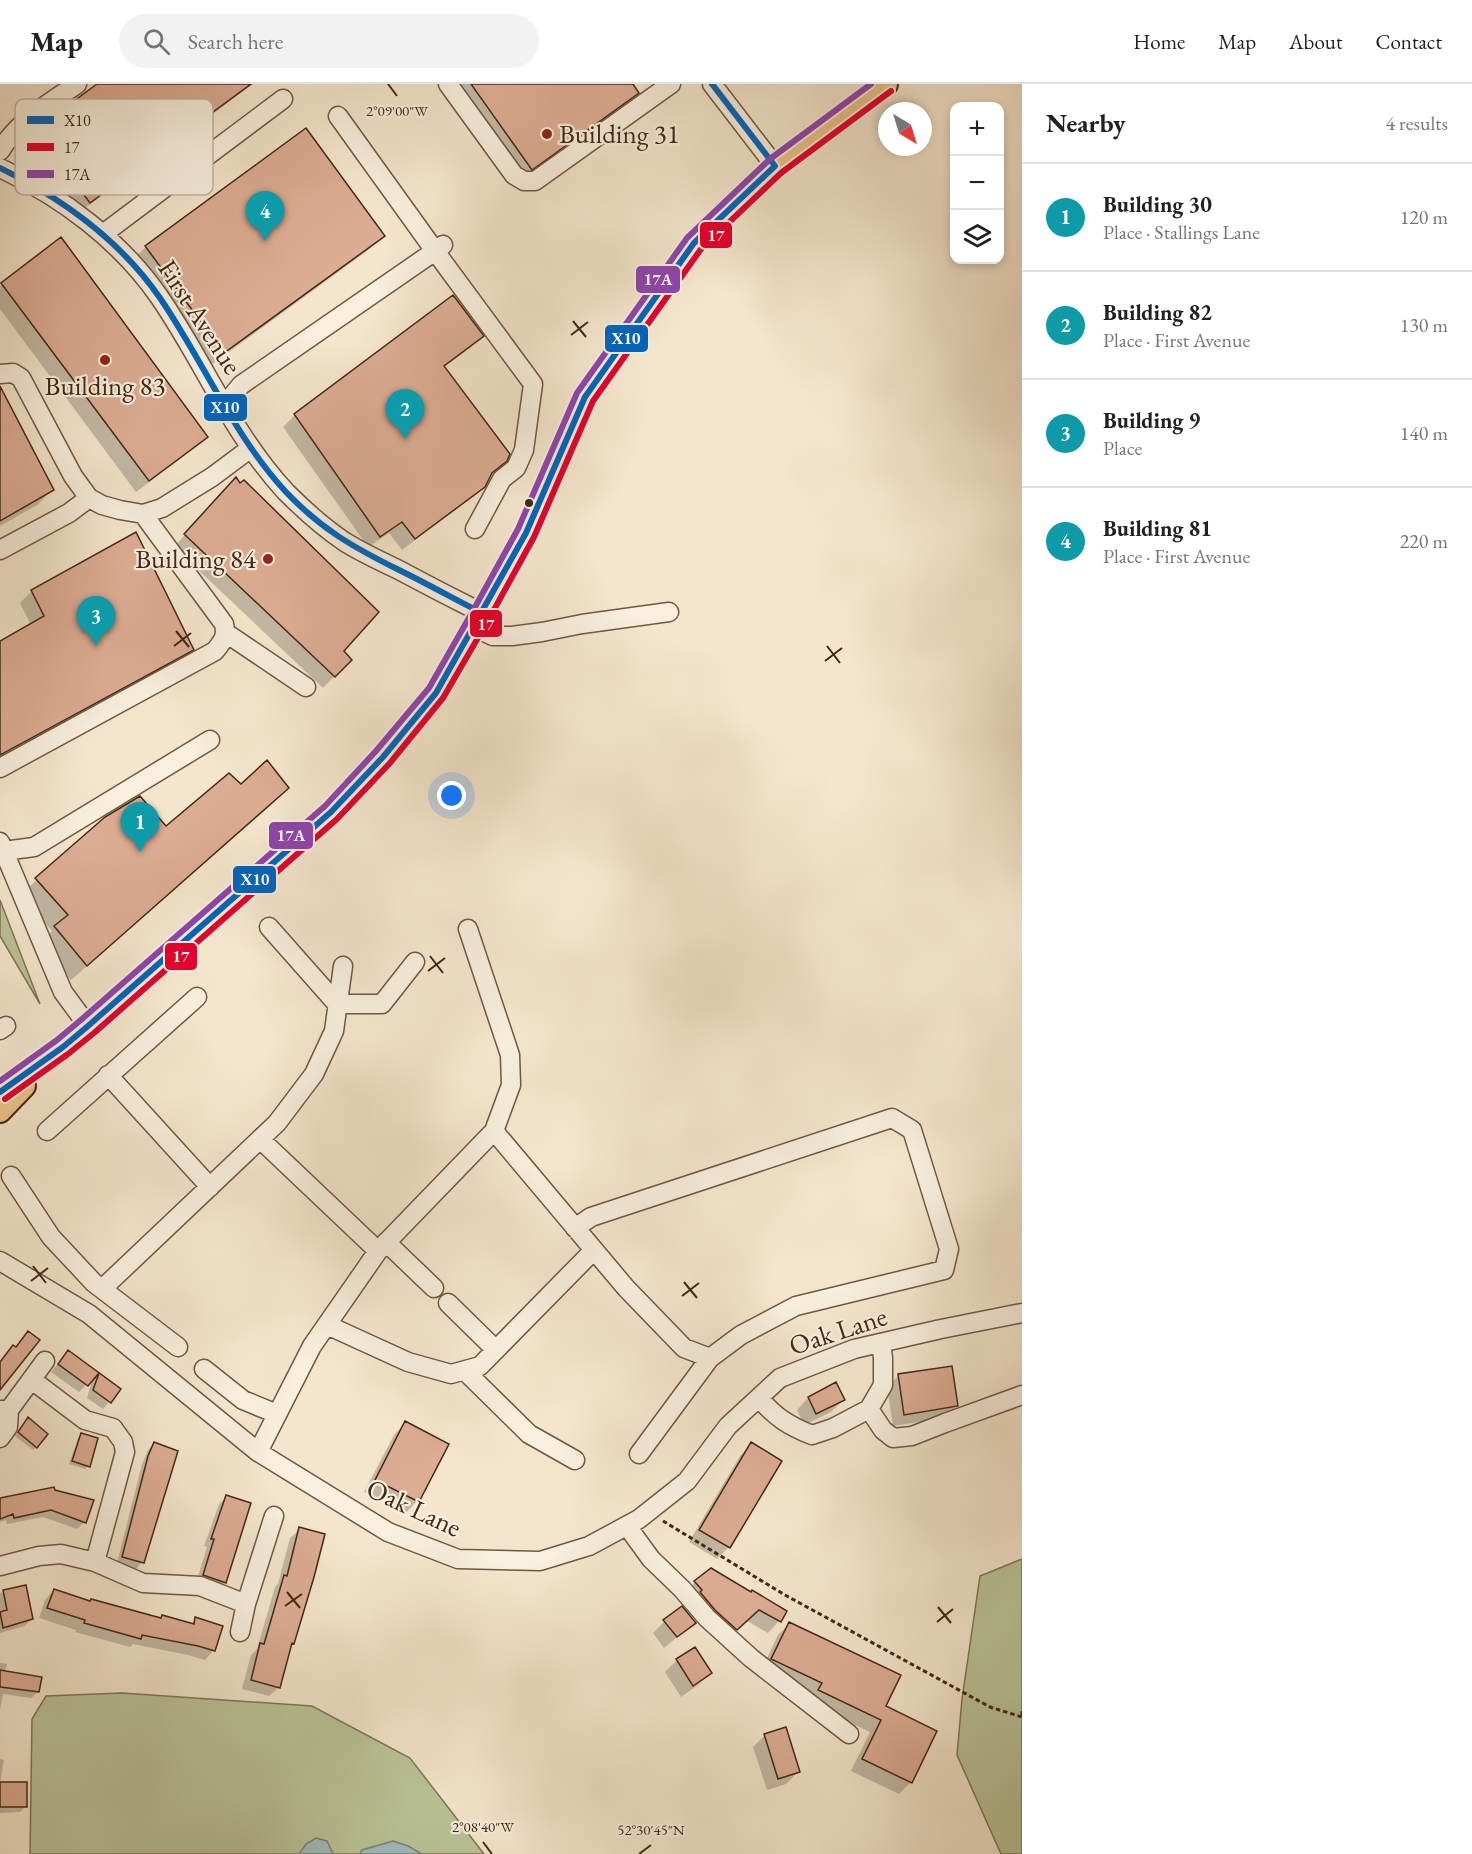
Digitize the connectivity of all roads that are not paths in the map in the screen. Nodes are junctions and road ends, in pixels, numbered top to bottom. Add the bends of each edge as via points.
1 (77, 84) edge
2 (448, 84) edge
3 (712, 84) edge
4 (886, 84) edge
5 (663, 86) edge
6 (56, 99) edge
7 (283, 99) dead end
8 (338, 116) dead end
9 (15, 130) edge
10 (0, 151) edge
11 (213, 152) edge
12 (775, 166) junction
13 (0, 168) edge
14 (15, 175) edge
15 (49, 195) edge
16 (155, 195) edge
17 (103, 234) junction
18 (440, 248) junction
19 (0, 374) edge
20 (224, 406) junction
21 (251, 448) junction
22 (89, 498) junction
23 (143, 513) junction
24 (475, 529) dead end
25 (0, 550) edge
26 (669, 612) dead end
27 (478, 620) junction
28 (226, 633) junction
29 (306, 687) dead end
30 (210, 740) dead end
31 (0, 768) edge
32 (2, 847) edge
33 (269, 927) dead end
34 (468, 929) dead end
35 (415, 962) dead end
36 (343, 966) dead end
37 (197, 997) dead end
38 (337, 1004) junction
39 (88, 1026) junction
40 (63, 1047) junction
41 (108, 1076) junction
42 (0, 1092) edge
43 (0, 1111) edge
44 (47, 1131) dead end
45 (494, 1131) junction
46 (260, 1139) junction
47 (11, 1176) dead end
48 (210, 1187) junction
49 (575, 1228) junction
50 (382, 1247) junction
51 (594, 1250) junction
52 (0, 1261) edge
53 (434, 1288) dead end
54 (102, 1289) junction
55 (448, 1303) dead end
56 (1022, 1313) edge
57 (327, 1325) junction
58 (881, 1342) junction
59 (178, 1347) dead end
60 (496, 1350) junction
61 (710, 1358) junction
62 (45, 1361) dead end
63 (204, 1369) dead end
64 (465, 1371) junction
65 (32, 1380) junction
66 (1022, 1395) edge
67 (759, 1398) junction
68 (869, 1409) junction
69 (5, 1410) edge
70 (277, 1414) junction
71 (0, 1438) edge
72 (258, 1452) junction
73 (639, 1454) dead end
74 (575, 1460) dead end
75 (273, 1516) dead end
76 (627, 1526) junction
77 (95, 1562) junction
78 (0, 1566) edge
79 (246, 1604) junction
80 (240, 1632) dead end
81 (849, 1734) dead end

1 - 6 street
2 - 5 street via 514,175 524,181 535,181
3 - 12 street
4 - 12 main road
7 - 11 street
8 - 18 street
9 - 10 street
12 - 27 main road via 694,243 585,397 526,533
13 - 14 street, First Avenue
15 - 17 street, First Avenue
16 - 17 street
17 - 20 street, First Avenue via 144,274 162,299
18 - 20 street via 241,385
18 - 24 street via 533,384 524,450 516,468 502,479
19 - 22 street via 13,373 21,378 73,476
20 - 21 street, First Avenue
21 - 23 street via 169,504
21 - 27 street, First Avenue via 319,523
22 - 23 street via 120,510
22 - 25 street
23 - 28 street via 224,624
26 - 27 street, First Avenue via 512,636 493,636
27 - 39 main road via 436,693 383,758 331,812
28 - 29 street
28 - 31 street via 215,651
30 - 32 street via 34,847
32 - 39 street via 63,992
33 - 38 street
34 - 45 street via 510,1055 511,1085
35 - 38 street via 382,1004
36 - 38 street
37 - 41 street
38 - 46 street via 334,1031 314,1074
39 - 40 main road
40 - 42 main road
40 - 43 main road
41 - 44 street
41 - 48 street
45 - 49 street
45 - 50 street
46 - 48 street
46 - 50 street
47 - 54 street via 51,1237
48 - 54 street
49 - 51 street
49 - 61 street via 591,1216 892,1118 912,1130 949,1250 944,1269 796,1306 741,1335
50 - 53 street
50 - 57 street
51 - 60 street
51 - 61 street via 684,1348
52 - 72 street, Oak Lane via 89,1314
54 - 59 street
55 - 60 street
56 - 58 street, Oak Lane
57 - 64 street via 408,1362 451,1374
57 - 70 street
58 - 67 street, Oak Lane via 780,1378
58 - 68 street via 883,1385
60 - 64 street via 480,1366
61 - 73 street
62 - 65 street
63 - 70 street via 243,1400
64 - 74 street via 530,1434
65 - 69 street
65 - 77 street via 86,1420 113,1428 123,1442 125,1452
66 - 68 street via 912,1436 893,1438
67 - 68 street via 790,1426 812,1435
67 - 76 street, Oak Lane via 728,1426 687,1481
69 - 71 street via 8,1427
70 - 72 street
72 - 76 street, Oak Lane via 388,1532 458,1559 540,1561 589,1546
75 - 79 street
76 - 81 street via 651,1559 707,1618 751,1658
77 - 78 street via 61,1554
77 - 79 street via 143,1583 200,1586
79 - 80 street

